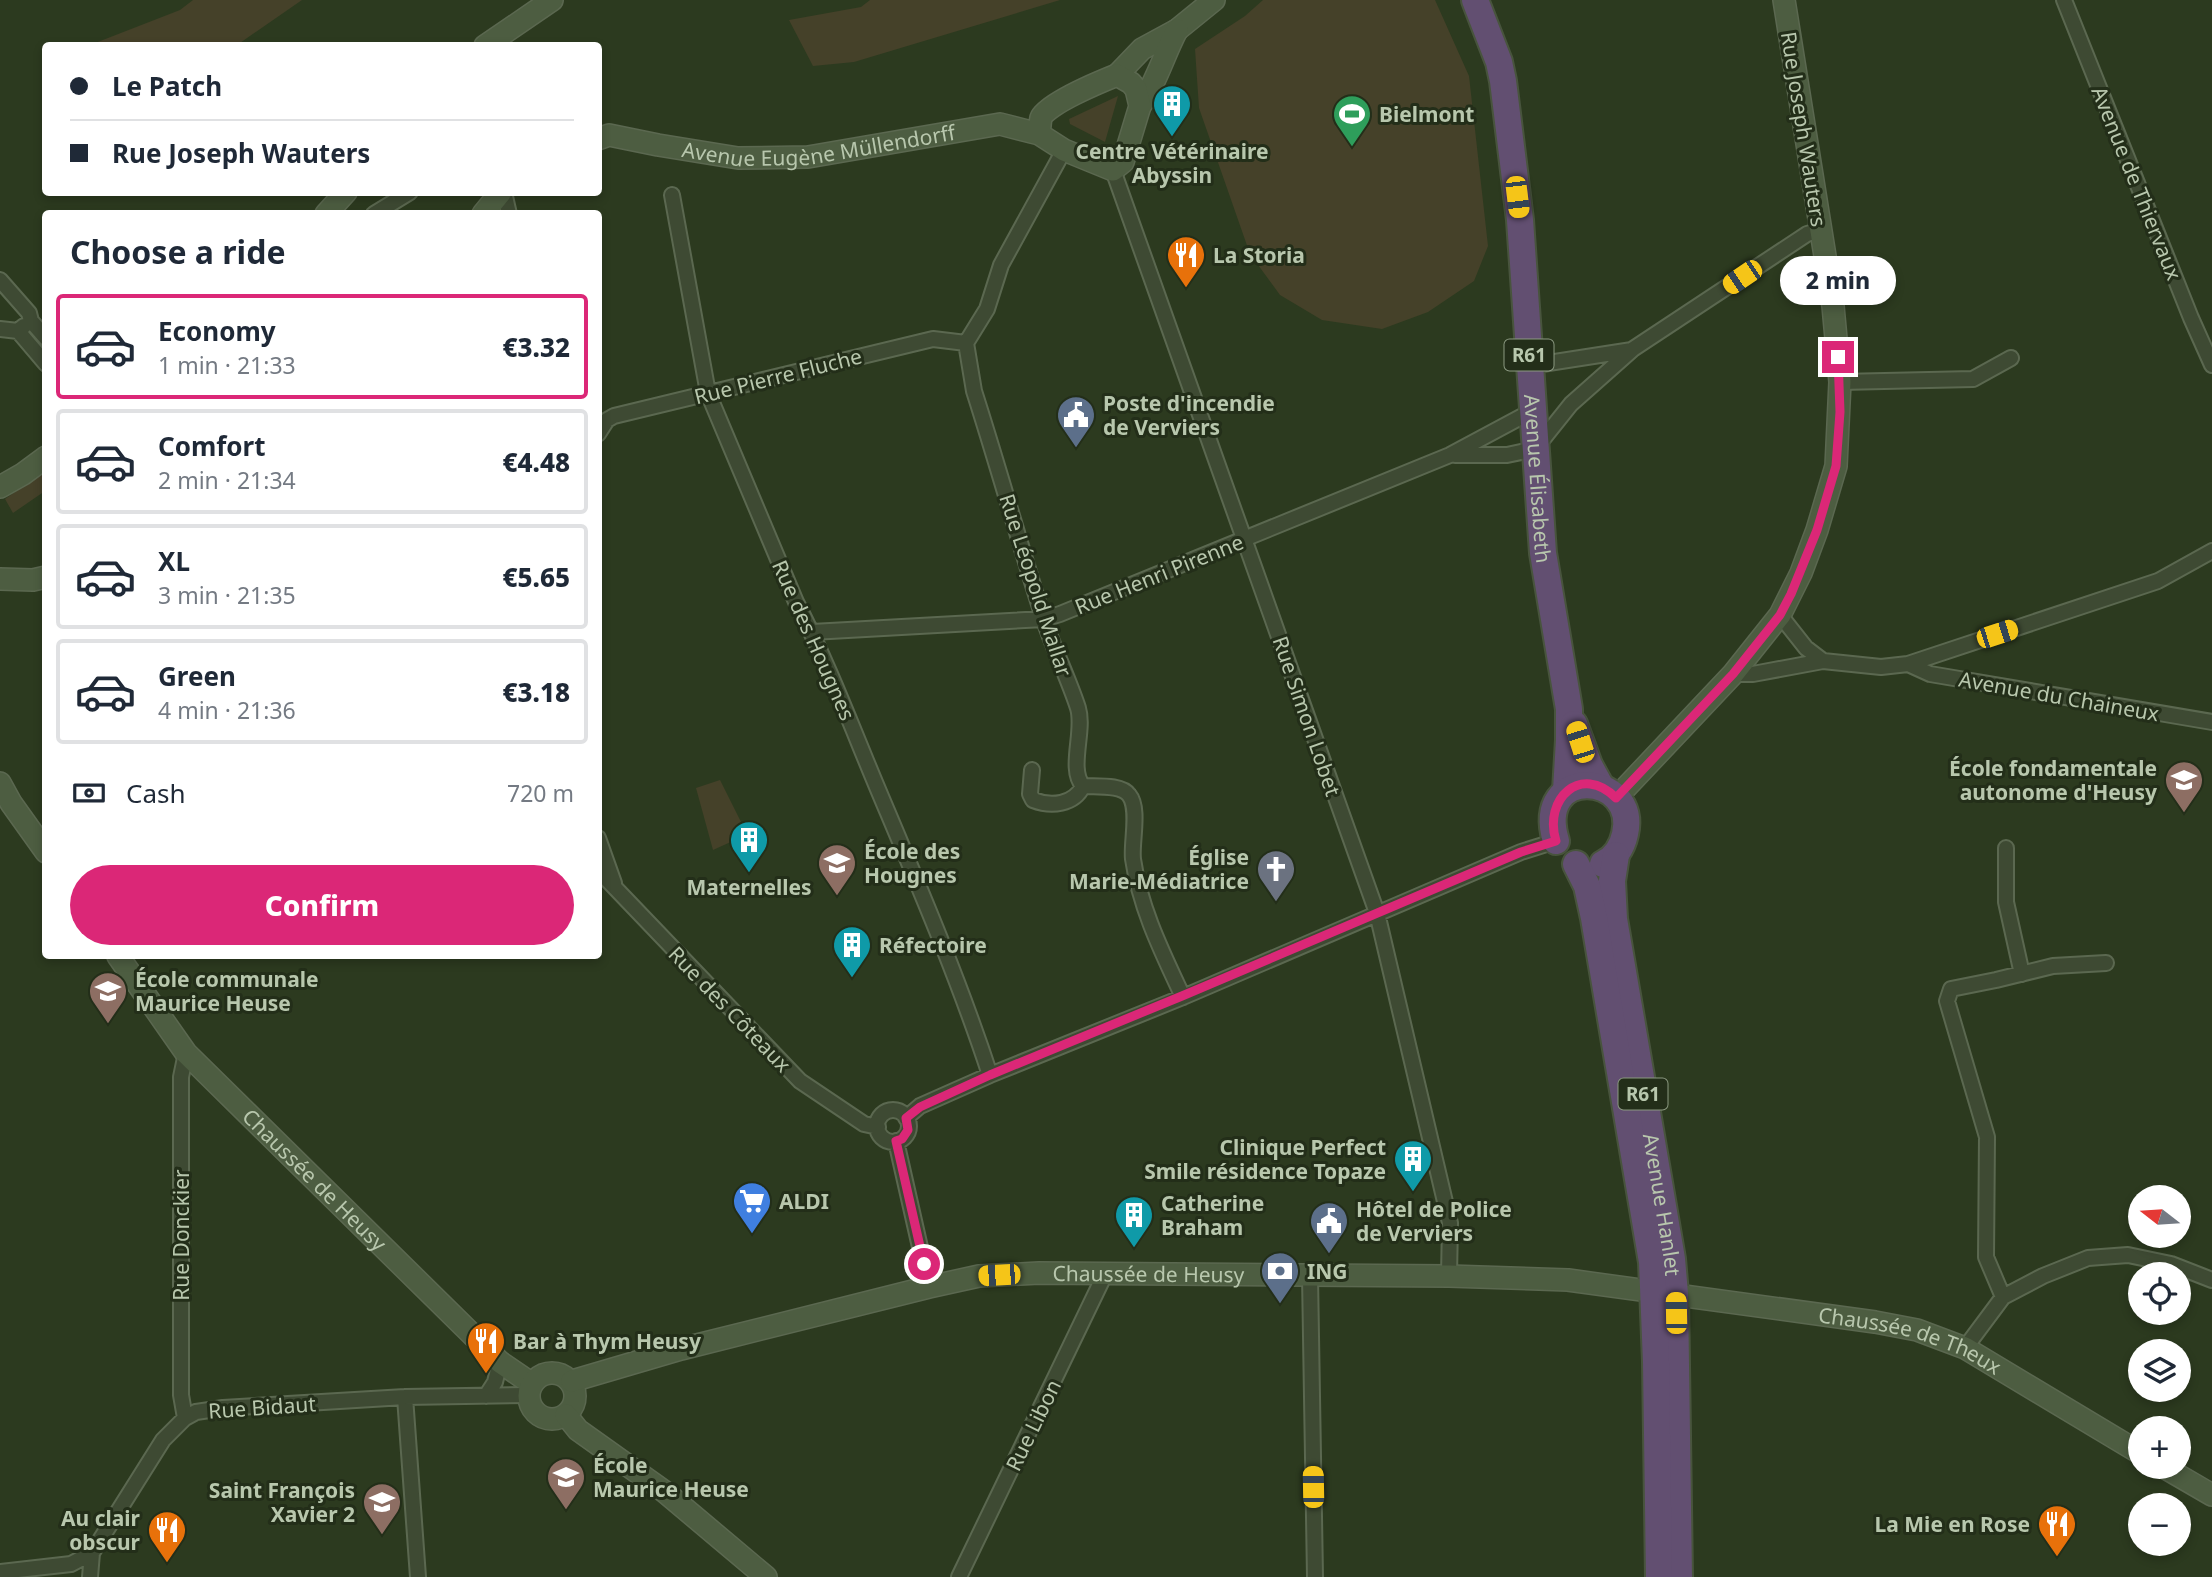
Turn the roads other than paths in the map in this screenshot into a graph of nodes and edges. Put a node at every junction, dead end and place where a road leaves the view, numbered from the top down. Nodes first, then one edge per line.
1 (552, 0) edge
2 (1213, 0) edge
3 (1475, 0) edge
4 (1784, 0) edge
5 (2064, 0) edge
6 (1177, 30) junction
7 (491, 42) edge
8 (1117, 75) junction
9 (1139, 106) junction
10 (602, 134) edge
11 (1039, 134) junction
12 (1064, 150) junction
13 (1113, 170) junction
14 (673, 195) dead end
15 (342, 196) edge
16 (403, 196) edge
17 (499, 196) edge
18 (330, 210) edge
19 (381, 210) edge
20 (486, 210) edge
21 (1820, 230) junction
22 (0, 280) edge
23 (31, 321) junction
24 (0, 329) edge
25 (18, 331) junction
26 (42, 333) edge
27 (966, 343) junction
28 (1633, 349) junction
29 (2011, 358) dead end
30 (42, 359) edge
31 (2212, 365) edge
32 (1529, 366) junction
33 (1840, 382) junction
34 (708, 393) junction
35 (1532, 411) junction
36 (602, 428) edge
37 (1535, 449) junction
38 (1450, 455) junction
39 (42, 460) edge
40 (0, 487) edge
41 (1244, 539) junction
42 (2212, 551) edge
43 (42, 578) edge
44 (0, 579) edge
45 (1780, 615) junction
46 (1044, 619) junction
47 (812, 632) junction
48 (1823, 661) junction
49 (1908, 664) junction
50 (1733, 674) junction
51 (1569, 709) junction
52 (2212, 722) edge
53 (1032, 770) dead end
54 (0, 783) edge
55 (1083, 786) junction
56 (1566, 791) junction
57 (1608, 792) junction
58 (6, 801) edge
59 (1556, 841) joint
60 (42, 847) edge
61 (2006, 848) dead end
62 (602, 849) edge
63 (1616, 855) junction
64 (602, 874) edge
65 (616, 889) junction
66 (1377, 914) junction
67 (120, 959) edge
68 (2106, 963) dead end
69 (2022, 974) junction
70 (1182, 996) junction
71 (186, 1053) junction
72 (990, 1075) junction
73 (906, 1118) junction
74 (871, 1125) junction
75 (896, 1141) junction
76 (1106, 1272) junction
77 (1310, 1276) junction
78 (1449, 1276) junction
79 (2212, 1280) edge
80 (929, 1287) junction
81 (1665, 1292) junction
82 (2003, 1297) junction
83 (1965, 1348) junction
84 (499, 1362) junction
85 (572, 1381) junction
86 (531, 1390) junction
87 (486, 1396) junction
88 (405, 1397) junction
89 (566, 1415) junction
90 (185, 1418) junction
91 (2128, 1446) edge
92 (2184, 1479) edge
93 (2212, 1495) edge
94 (92, 1553) junction
95 (0, 1572) edge
96 (90, 1577) edge
97 (418, 1577) edge
98 (766, 1577) edge
99 (959, 1577) edge
100 (1315, 1577) edge
101 (1659, 1577) edge
102 (1679, 1577) edge

1 - 7 main road
2 - 6 main road
3 - 32 highway, Avenue Élisabeth / R61
4 - 21 main road, Rue Joseph Wauters
5 - 31 street, Avenue de Thiervaux
6 - 8 main road
6 - 9 main road
8 - 9 main road
8 - 11 main road
9 - 13 main road
10 - 11 main road, Avenue Eugène Müllendorff
11 - 12 main road, Avenue Eugène Müllendorff
12 - 13 main road, Avenue Eugène Müllendorff
12 - 27 street
13 - 41 street, Rue Simon Lobet
14 - 34 street, Rue des Hougnes
15 - 18 main road
16 - 19 street
17 - 20 main road
21 - 28 street
21 - 33 main road, Rue Joseph Wauters
22 - 23 street
23 - 25 street
23 - 26 street
24 - 25 street
25 - 30 street
27 - 34 street, Rue Pierre Fluche
27 - 46 street, Rue Léopold Mallar
28 - 32 street
28 - 37 street
29 - 33 street
32 - 35 highway, Avenue Élisabeth / R61
33 - 45 main road, Rue Joseph Wauters
34 - 36 street, Rue Pierre Fluche
34 - 47 street, Rue des Hougnes
35 - 37 highway, Avenue Élisabeth / R61
35 - 38 street, Rue Henri Pirenne
37 - 38 street, Rue Henri Pirenne
37 - 51 highway, Avenue Élisabeth / R61
38 - 41 street, Rue Henri Pirenne
39 - 40 main road
41 - 46 street, Rue Henri Pirenne
41 - 66 street, Rue Simon Lobet
42 - 49 street
43 - 44 main road
45 - 48 street
45 - 50 main road, Rue Joseph Wauters
46 - 47 street, Rue Henri Pirenne
46 - 55 street, Rue Léopold Mallar
47 - 72 street, Rue des Hougnes
48 - 49 street
48 - 50 street
49 - 52 street, Avenue du Chaineux
50 - 57 main road, Rue Joseph Wauters
51 - 56 highway, Avenue Élisabeth / R61
51 - 57 highway, Avenue Élisabeth / R61
53 - 55 street
54 - 58 main road
55 - 70 street
56 - 57 highway
56 - 59 highway, R61
57 - 63 highway, R61
58 - 60 main road
59 - 66 street
61 - 69 street
62 - 65 street
63 - 81 highway, Avenue Hanlet / R61
63 - 81 highway, R61
64 - 65 street, Rue des Côteaux
65 - 74 street, Rue des Côteaux
66 - 70 street
66 - 78 street, Rue Simon Lobet
67 - 71 main road, Chaussée de Heusy
68 - 69 street
69 - 82 street
70 - 72 street
71 - 84 main road, Chaussée de Heusy
71 - 90 street, Rue Donckier
72 - 73 street
73 - 74 street
73 - 75 street
74 - 75 street
75 - 80 street
76 - 77 main road, Chaussée de Heusy
76 - 80 main road, Chaussée de Heusy
76 - 99 street, Rue Libon
77 - 78 main road, Chaussée de Heusy
77 - 100 street
78 - 81 main road, Chaussée de Heusy
79 - 82 street
80 - 85 main road, Chaussée de Heusy
81 - 83 main road, Chaussée de Theux
81 - 101 highway, Avenue Hanlet / R61
81 - 102 highway, Avenue Hanlet / R61
82 - 83 street
83 - 91 main road, Chaussée de Theux
84 - 86 main road, Chaussée de Heusy
84 - 87 street
85 - 86 main road
85 - 89 main road
86 - 87 street, Rue Bidaut
86 - 89 main road
87 - 88 street, Rue Bidaut
88 - 90 street, Rue Bidaut
88 - 97 street
89 - 98 main road
90 - 94 street, Rue Bidaut
92 - 93 main road
94 - 95 street
94 - 96 street, Rue Bidaut

